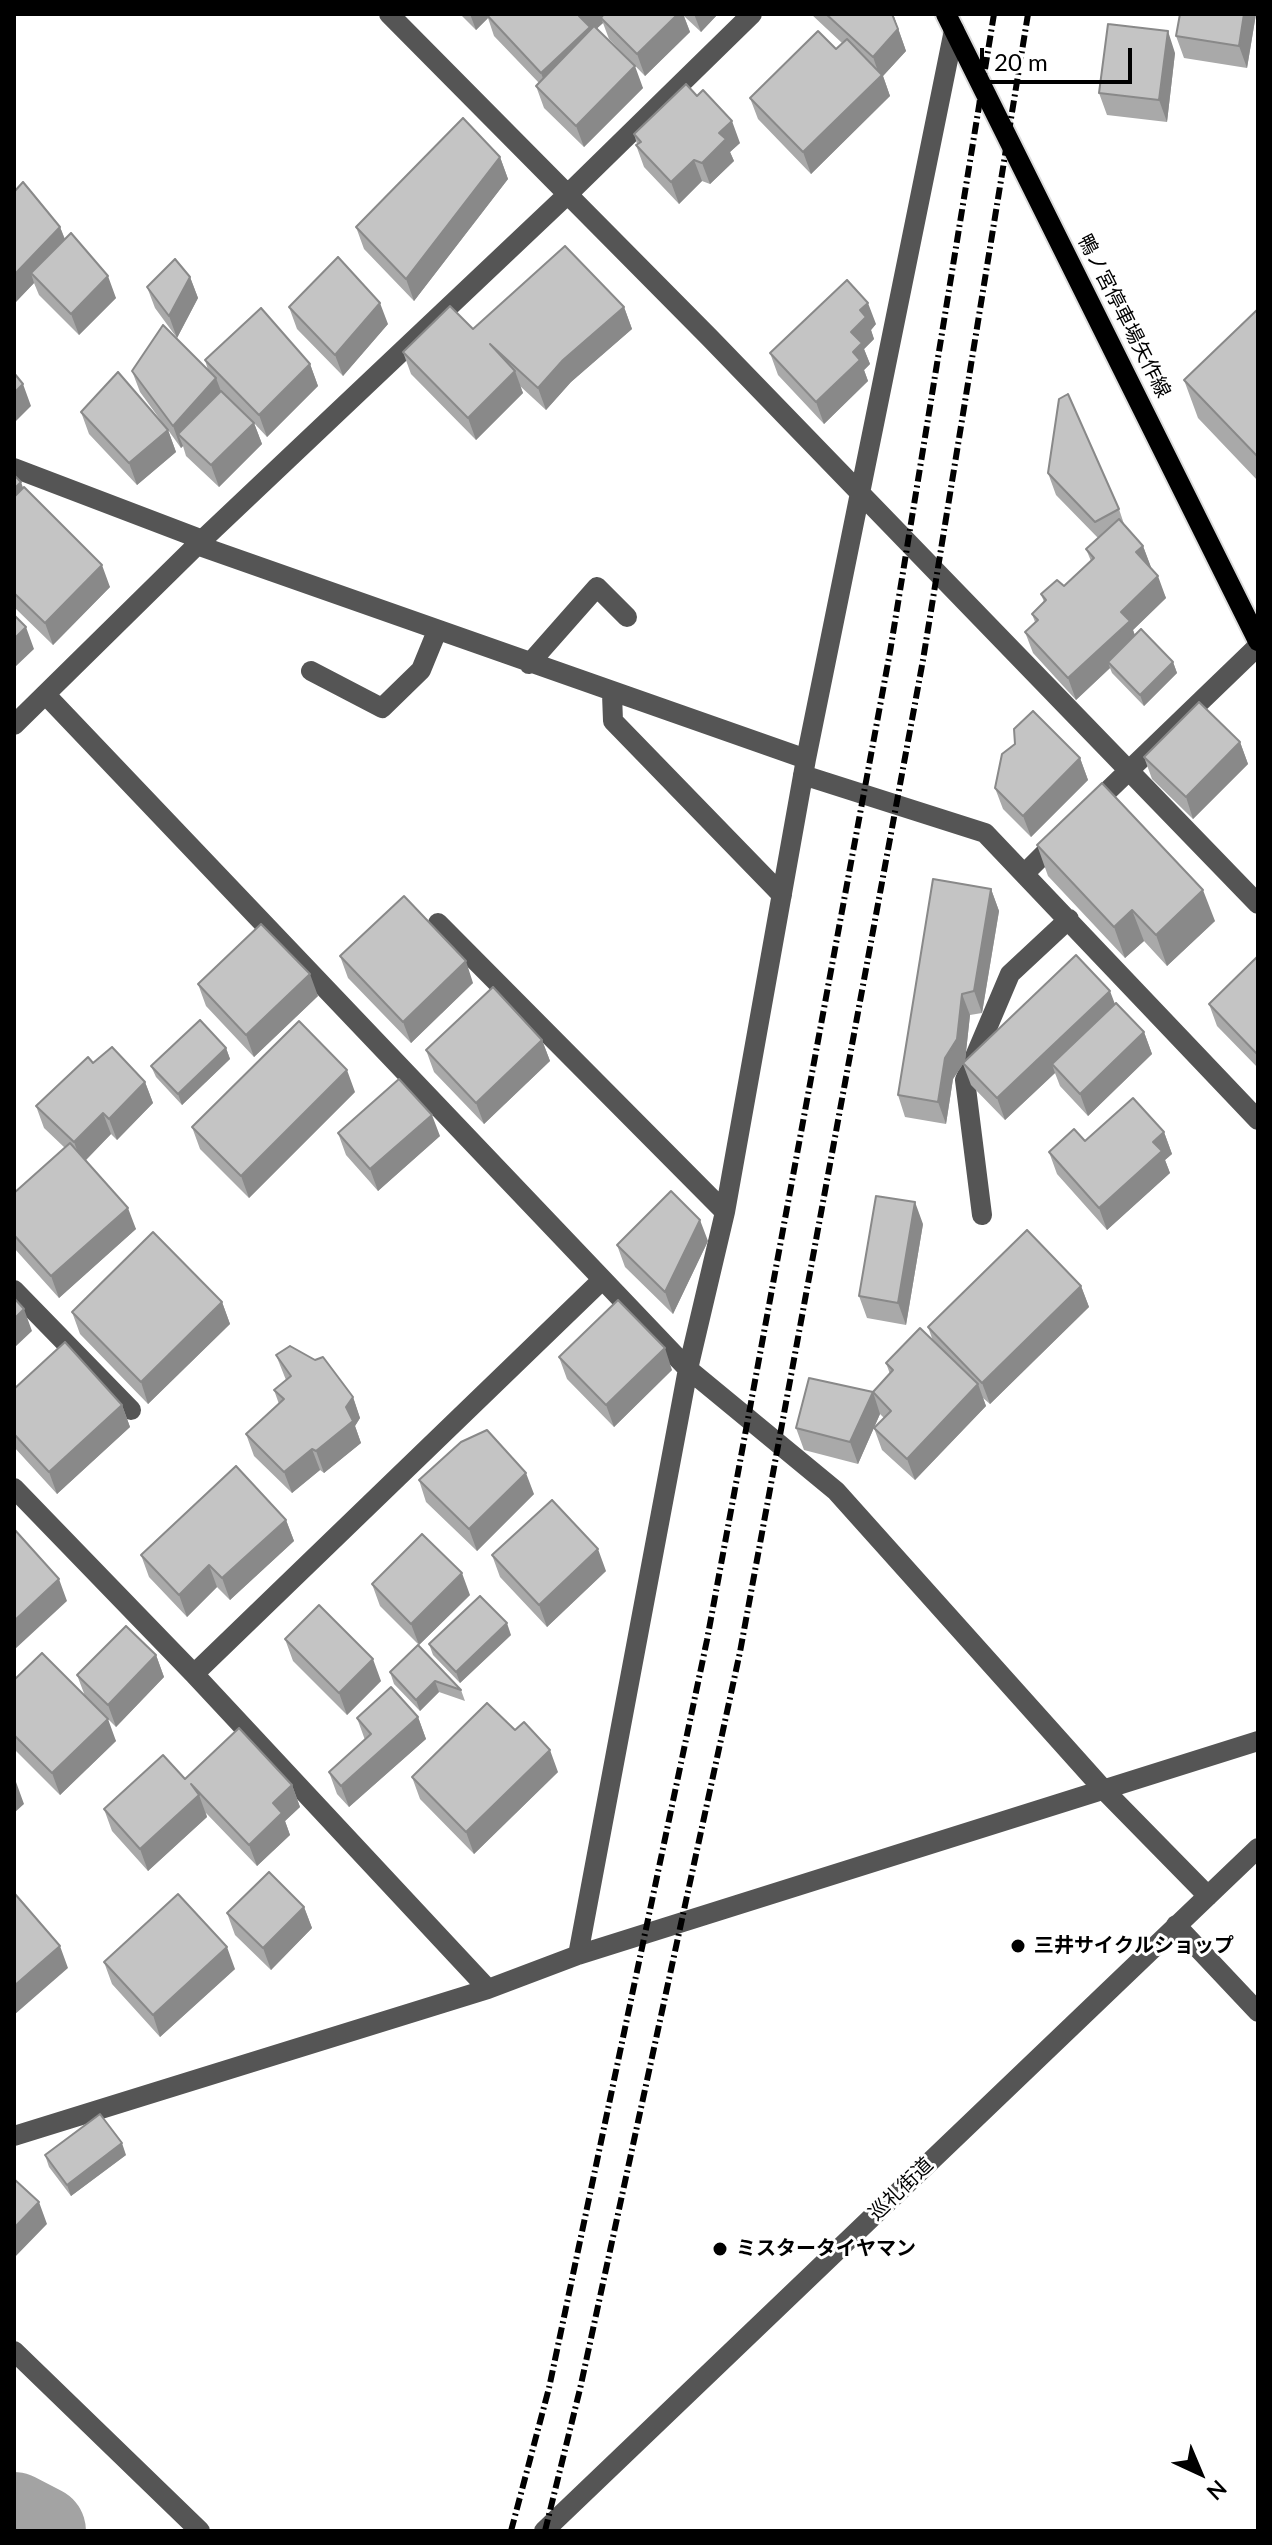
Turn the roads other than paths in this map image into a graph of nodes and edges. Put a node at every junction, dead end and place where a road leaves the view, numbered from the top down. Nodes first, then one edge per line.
1 (389, 14) edge
2 (752, 14) edge
3 (950, 22) edge
4 (568, 194) junction
5 (14, 468) edge
6 (861, 494) junction
7 (200, 542) junction
8 (627, 617) dead end
9 (437, 631) junction
10 (1258, 644) edge
11 (529, 664) junction
12 (311, 671) dead end
13 (612, 694) junction
14 (46, 695) junction
15 (14, 725) edge
16 (805, 767) junction
17 (1129, 770) junction
18 (1024, 874) junction
19 (782, 895) junction
20 (1258, 904) edge
21 (1069, 919) junction
22 (438, 923) dead end
23 (1258, 1120) edge
24 (725, 1212) junction
25 (982, 1215) dead end
26 (602, 1280) junction
27 (14, 1290) edge
28 (688, 1369) junction
29 (131, 1410) dead end
30 (14, 1488) edge
31 (194, 1674) junction
32 (1258, 1741) edge
33 (1103, 1789) junction
34 (1258, 1848) edge
35 (1208, 1896) junction
36 (1176, 1925) junction
37 (578, 1955) junction
38 (488, 1989) junction
39 (1258, 2012) edge
40 (14, 2136) edge
41 (14, 2351) edge
42 (200, 2531) edge
43 (544, 2531) edge

1 - 4 street
2 - 4 street
3 - 6 street
3 - 10 main road, 鴨ノ宮停車場矢作線
4 - 6 street
4 - 7 street
5 - 7 street
6 - 16 street
6 - 17 street
7 - 9 street
7 - 14 street
8 - 11 street
9 - 11 street
9 - 12 street
10 - 17 street
11 - 13 street
13 - 16 street
13 - 19 street
14 - 15 street
14 - 26 street
16 - 18 street
16 - 19 street
17 - 18 street
17 - 20 street
18 - 21 street
19 - 24 street
21 - 23 street
21 - 25 street
22 - 24 street
24 - 28 street
26 - 28 street
26 - 31 street
27 - 29 street
28 - 33 street
28 - 37 street
30 - 31 street
31 - 38 street
32 - 33 street
33 - 35 street
33 - 37 street
34 - 35 street, 巡礼街道
35 - 36 street, 巡礼街道
36 - 39 street
36 - 43 street, 巡礼街道
37 - 38 street
38 - 40 street
41 - 42 street

